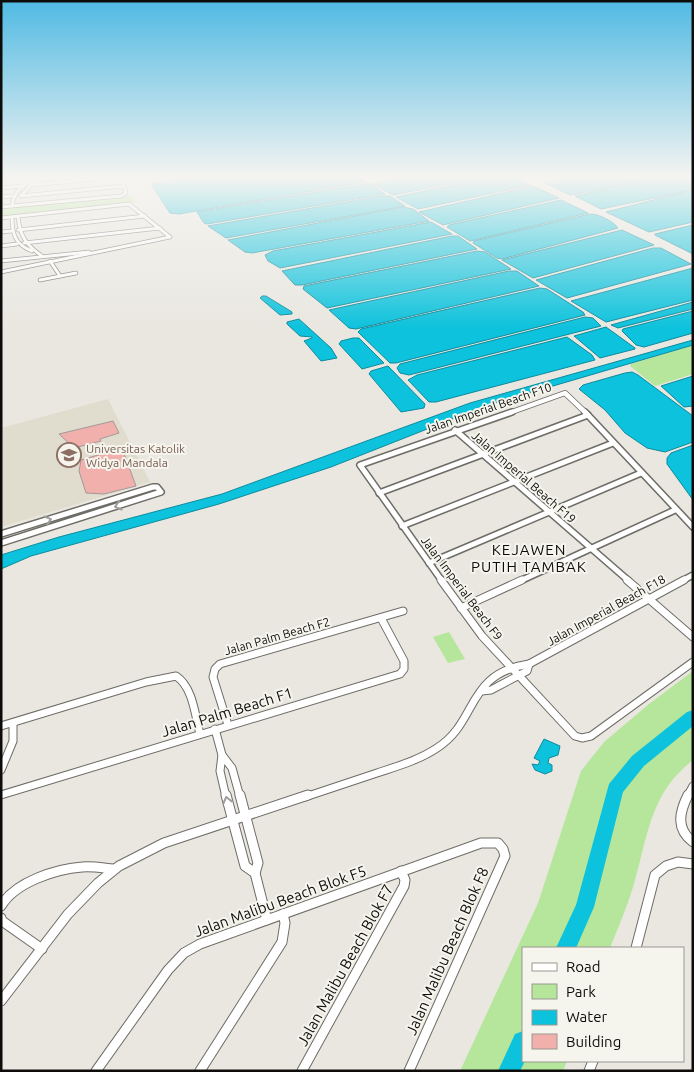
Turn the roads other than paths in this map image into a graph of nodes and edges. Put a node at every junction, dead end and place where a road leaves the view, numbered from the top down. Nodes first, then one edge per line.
1 (36, 228) edge
2 (160, 228) joint
3 (18, 230) joint
4 (12, 231) joint
5 (1, 232) edge
6 (24, 243) junction
7 (17, 244) junction
8 (1, 246) edge
9 (36, 252) junction
10 (99, 252) junction
11 (42, 256) junction
12 (1, 260) edge
13 (52, 262) junction
14 (1, 272) edge
15 (76, 273) dead end
16 (62, 276) junction
17 (50, 278) junction
18 (40, 280) dead end
19 (68, 281) dead end
20 (53, 285) dead end
21 (588, 415) junction
22 (455, 430) junction
23 (613, 443) junction
24 (482, 454) junction
25 (361, 468) joint
26 (641, 473) junction
27 (514, 482) junction
28 (379, 493) junction
29 (675, 510) junction
30 (549, 513) junction
31 (402, 526) junction
32 (693, 526) edge
33 (24, 527) junction
34 (1, 534) edge
35 (27, 534) junction
36 (1, 542) edge
37 (590, 548) junction
38 (430, 563) junction
39 (693, 575) edge
40 (649, 599) junction
41 (461, 608) junction
42 (403, 611) dead end
43 (381, 618) junction
44 (693, 637) edge
45 (693, 662) edge
46 (529, 664) junction
47 (512, 668) junction
48 (519, 676) junction
49 (482, 691) junction
50 (12, 723) junction
51 (228, 725) junction
52 (1, 726) edge
53 (215, 729) junction
54 (200, 734) junction
55 (222, 755) junction
56 (1, 770) edge
57 (693, 786) edge
58 (1, 795) edge
59 (245, 816) junction
60 (232, 821) junction
61 (693, 842) edge
62 (498, 843) joint
63 (693, 864) edge
64 (114, 869) junction
65 (401, 871) junction
66 (255, 873) junction
67 (1, 906) edge
68 (283, 914) junction
69 (1, 918) edge
70 (267, 920) junction
71 (636, 947) edge
72 (42, 949) junction
73 (1, 1001) edge
74 (96, 1071) edge
75 (200, 1071) edge
76 (302, 1071) edge
77 (409, 1071) edge

1 - 3 street
2 - 6 street
2 - 10 street
3 - 6 street
4 - 5 street
4 - 7 street
6 - 9 street
7 - 8 street
7 - 9 street
9 - 11 street
10 - 11 street
10 - 13 street
11 - 12 street
11 - 13 street
13 - 14 street
13 - 16 street
15 - 16 street
16 - 17 street
16 - 19 street
17 - 18 street
17 - 20 street
21 - 22 street, Jalan Imperial Beach F10
21 - 23 street, Jalan Imperial Beach F10
21 - 24 street
22 - 24 street, Jalan Imperial Beach F19
22 - 25 street, Jalan Imperial Beach F10
23 - 26 street, Jalan Imperial Beach F10
23 - 27 street
24 - 27 street, Jalan Imperial Beach F19
24 - 28 street
25 - 28 street, Jalan Imperial Beach F9
26 - 29 street, Jalan Imperial Beach F10
26 - 30 street
27 - 30 street, Jalan Imperial Beach F19
27 - 31 street
28 - 31 street, Jalan Imperial Beach F9
29 - 32 street, Jalan Imperial Beach F10
29 - 37 street
30 - 37 street, Jalan Imperial Beach F19
30 - 38 street
31 - 38 street, Jalan Imperial Beach F9
33 - 34 street
33 - 35 street
33 -> 35 street
35 - 36 street
37 - 40 street, Jalan Imperial Beach F19
37 - 41 street
38 - 41 street, Jalan Imperial Beach F9
39 - 40 street, Jalan Imperial Beach F18
40 - 44 street, Jalan Imperial Beach F19
40 - 46 street, Jalan Imperial Beach F18
41 - 47 street, Jalan Imperial Beach F9
42 - 43 street, Jalan Palm Beach F2
43 - 51 street, Jalan Palm Beach F2
43 - 51 street, Jalan Palm Beach F1
45 - 48 street, Jalan Imperial Beach F9
46 - 47 street
46 - 48 street
47 - 48 street, Jalan Imperial Beach F9
47 - 49 street
48 - 49 street
49 - 59 street
50 - 52 street
50 - 54 street
50 - 56 street
51 - 53 street, Jalan Palm Beach F1
53 - 54 street, Jalan Palm Beach F1
53 - 55 street
54 - 58 street, Jalan Palm Beach F1
55 - 59 street
60 -> 55 street
57 - 61 street
59 - 60 street
59 - 66 street
60 - 64 street
60 - 66 street
62 - 65 street, Jalan Malibu Beach Blok F5
62 - 77 street, Jalan Malibu Beach Blok F8
63 - 71 street
64 - 67 street
64 - 72 street
65 - 68 street, Jalan Malibu Beach Blok F5
65 - 76 street, Jalan Malibu Beach Blok F7
66 - 70 street
68 - 70 street, Jalan Malibu Beach Blok F5
68 - 75 street
69 - 72 street
70 - 74 street, Jalan Malibu Beach Blok F5
72 - 73 street

